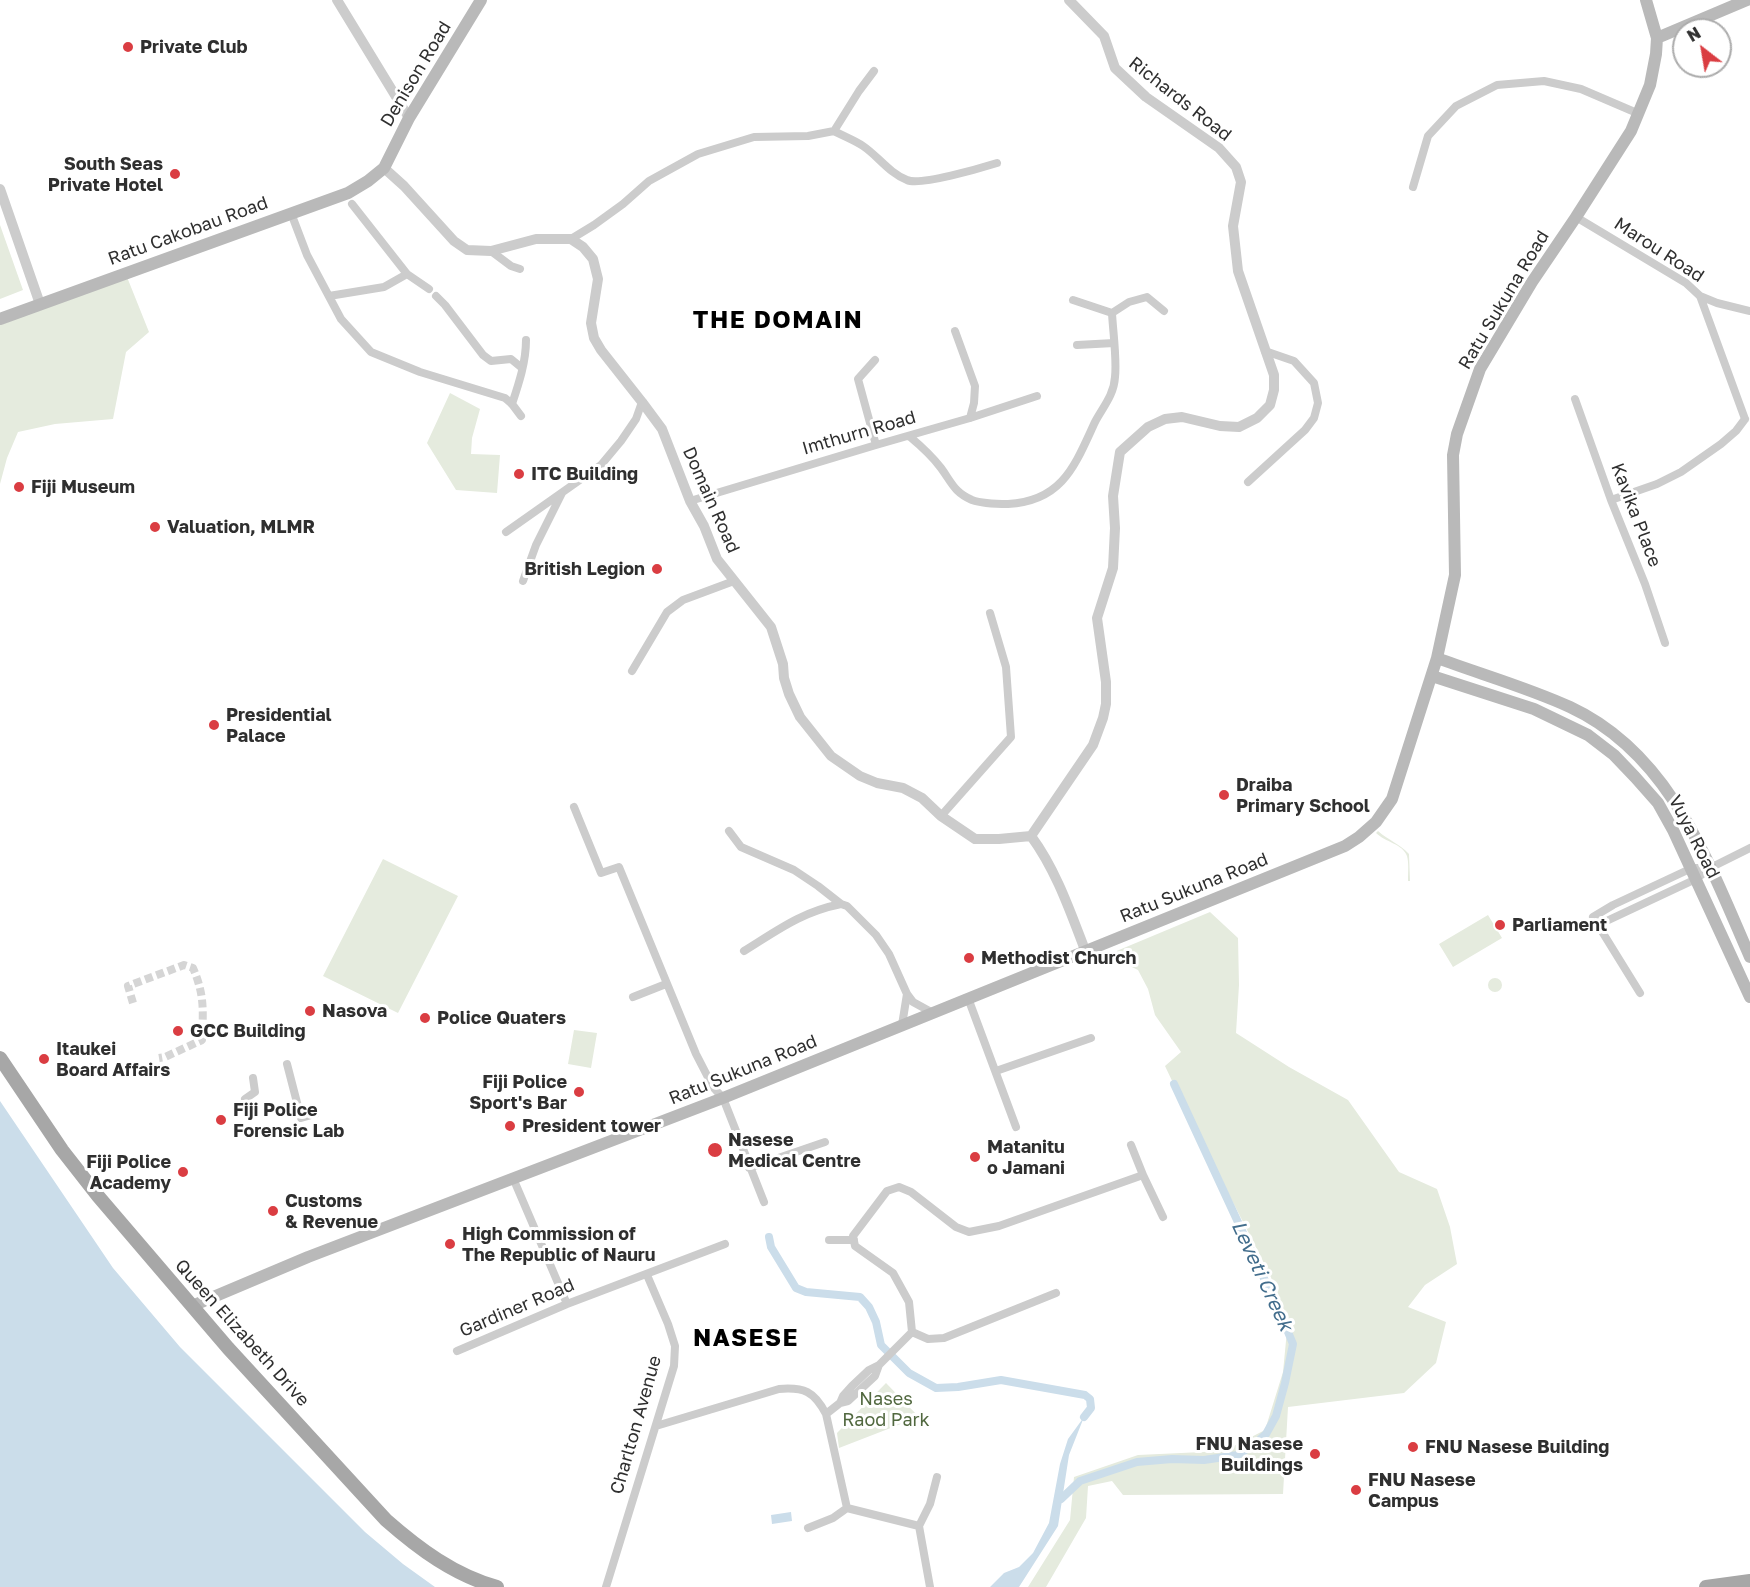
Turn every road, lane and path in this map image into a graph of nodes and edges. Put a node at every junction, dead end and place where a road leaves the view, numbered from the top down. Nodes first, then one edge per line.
1 (337, 0) edge
2 (481, 0) edge
3 (1069, 0) edge
4 (1646, 0) edge
5 (1747, 0) edge
6 (1657, 38) junction
7 (874, 71) dead end
8 (1637, 113) junction
9 (409, 118) junction
10 (834, 131) junction
11 (997, 163) dead end
12 (384, 168) junction
13 (1413, 187) dead end
14 (0, 189) edge
15 (352, 204) dead end
16 (291, 213) junction
17 (1576, 217) junction
18 (571, 239) junction
19 (491, 252) junction
20 (520, 269) dead end
21 (407, 274) junction
22 (429, 289) dead end
23 (329, 296) junction
24 (436, 296) dead end
25 (1700, 296) junction
26 (1073, 300) dead end
27 (40, 304) junction
28 (1164, 311) dead end
29 (1750, 311) edge
30 (1112, 313) junction
31 (0, 319) edge
32 (955, 331) dead end
33 (526, 340) dead end
34 (1113, 343) junction
35 (1077, 345) dead end
36 (1265, 351) junction
37 (875, 360) dead end
38 (522, 368) junction
39 (1037, 396) dead end
40 (1575, 399) dead end
41 (642, 402) junction
42 (512, 404) junction
43 (521, 416) dead end
44 (970, 418) junction
45 (1748, 419) edge
46 (909, 436) junction
47 (876, 445) junction
48 (1248, 482) dead end
49 (562, 493) junction
50 (1611, 500) junction
51 (690, 501) junction
52 (506, 532) dead end
53 (523, 581) dead end
54 (734, 581) junction
55 (990, 613) dead end
56 (1665, 644) dead end
57 (1437, 658) junction
58 (632, 671) dead end
59 (1432, 676) junction
60 (574, 807) dead end
61 (940, 816) junction
62 (729, 831) dead end
63 (1031, 836) junction
64 (1750, 848) edge
65 (1710, 868) junction
66 (1694, 874) junction
67 (841, 904) junction
68 (1598, 925) junction
69 (1085, 950) junction
70 (744, 951) dead end
71 (1750, 957) edge
72 (666, 984) junction
73 (1640, 993) dead end
74 (907, 994) junction
75 (633, 997) dead end
76 (1750, 997) edge
77 (968, 998) junction
78 (933, 1013) junction
79 (902, 1025) junction
80 (1091, 1038) dead end
81 (0, 1058) edge
82 (287, 1064) dead end
83 (996, 1071) junction
84 (253, 1078) dead end
85 (723, 1098) junction
86 (245, 1099) dead end
87 (315, 1114) dead end
88 (1016, 1127) dead end
89 (825, 1143) dead end
90 (1131, 1145) dead end
91 (749, 1168) junction
92 (1143, 1175) junction
93 (513, 1178) junction
94 (764, 1202) dead end
95 (1163, 1217) dead end
96 (829, 1240) dead end
97 (854, 1240) junction
98 (725, 1244) dead end
99 (647, 1275) junction
100 (1056, 1293) dead end
101 (567, 1304) junction
102 (192, 1306) junction
103 (912, 1332) junction
104 (457, 1351) dead end
105 (826, 1414) junction
106 (656, 1426) junction
107 (937, 1477) dead end
108 (847, 1508) junction
109 (919, 1526) junction
110 (808, 1528) dead end
111 (1750, 1581) edge
112 (497, 1587) edge
113 (606, 1587) edge
114 (930, 1587) edge
115 (1706, 1587) edge

1 - 9 street
2 - 9 main road, Denison Road
3 - 36 street, Richards Road
4 - 6 main road, Ratu Sukuna Road
5 - 6 main road
6 - 8 main road, Ratu Sukuna Road
7 - 10 street
8 - 13 street
8 - 17 main road, Ratu Sukuna Road
9 - 12 main road, Denison Road
10 - 11 street
10 - 18 street
12 - 16 main road, Ratu Cakobau Road
12 - 19 street
14 - 27 street
15 - 21 street
16 - 23 street
16 - 27 main road, Ratu Cakobau Road
17 - 25 street, Marou Road
17 - 57 main road, Ratu Sukuna Road
18 - 19 street
18 - 41 street, Domain Road
19 - 20 street
21 - 22 street
21 - 23 street
23 - 42 street
24 - 38 street
25 - 29 street
25 - 45 street, Marou Road
26 - 30 street
27 - 31 main road, Ratu Cakobau Road
28 - 30 street
30 - 34 street
32 - 44 street
33 - 38 street
34 - 35 street
34 - 46 street
36 - 48 street
36 - 63 street, Richards Road
37 - 47 street
38 - 42 street
39 - 44 street, Imthurn Road
40 - 50 street, Kavika Place
41 - 49 street
41 - 51 street, Domain Road
42 - 43 street
44 - 46 street, Imthurn Road
45 - 50 street
46 - 47 street, Imthurn Road
47 - 51 street, Imthurn Road
49 - 52 street
49 - 53 street
50 - 56 street, Kavika Place
51 - 54 street, Domain Road
54 - 58 street
54 - 61 street, Domain Road
55 - 61 street
57 - 59 main road, Ratu Sukuna Road
57 - 65 main road, Vuya Road
59 - 66 main road, Vuya Road
59 - 69 main road, Ratu Sukuna Road
60 - 72 street
61 - 63 street, Domain Road
62 - 67 street
63 - 69 street
64 - 65 street
65 - 66 street
65 - 71 main road, Vuya Road
66 - 68 street
66 - 68 street
66 - 76 main road, Vuya Road
67 - 70 street
67 - 74 street
68 - 73 street
69 - 77 main road, Ratu Sukuna Road
72 - 75 street
72 - 85 street
74 - 78 street
74 - 79 street
77 - 78 main road, Ratu Sukuna Road
77 - 83 street
78 - 79 main road, Ratu Sukuna Road
79 - 85 main road, Ratu Sukuna Road
80 - 83 street
81 - 102 main road, Queen Elizabeth Drive
82 - 87 street
83 - 88 street
84 - 86 street
85 - 91 street
85 - 93 main road, Ratu Sukuna Road
89 - 91 street
90 - 92 street
91 - 94 street
92 - 95 street
92 - 97 street
93 - 101 street
93 - 102 main road, Ratu Sukuna Road
96 - 97 street
97 - 103 street
98 - 99 street, Gardiner Road
99 - 101 street, Gardiner Road
99 - 106 street, Charlton Avenue
100 - 103 street
101 - 104 street, Gardiner Road
102 - 112 main road, Queen Elizabeth Drive
103 - 105 street
105 - 106 street
105 - 108 street
106 - 113 street, Charlton Avenue
107 - 109 street
108 - 109 street
108 - 110 street
109 - 114 street
111 - 115 main road

